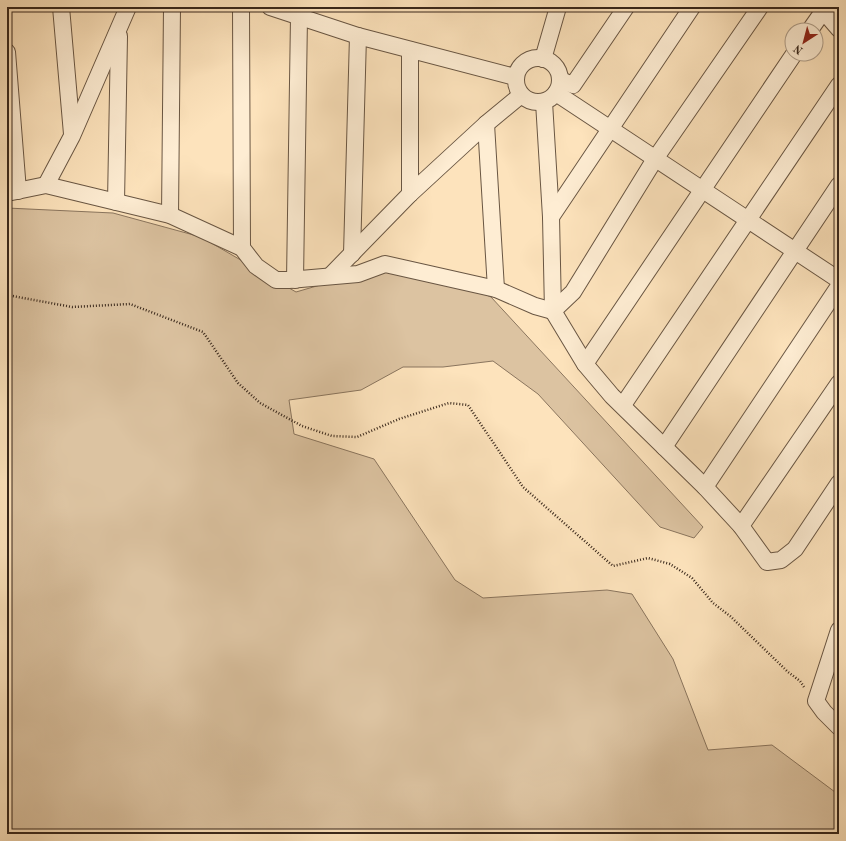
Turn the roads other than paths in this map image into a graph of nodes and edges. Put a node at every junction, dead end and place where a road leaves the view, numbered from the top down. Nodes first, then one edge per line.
1 (61, 7) edge
2 (128, 7) edge
3 (172, 7) edge
4 (241, 7) edge
5 (270, 7) edge
6 (556, 7) edge
7 (626, 7) edge
8 (692, 7) edge
9 (760, 7) edge
10 (822, 9) edge
11 (299, 17) junction
12 (815, 22) edge
13 (119, 28) junction
14 (839, 29) edge
15 (358, 36) junction
16 (410, 50) junction
17 (7, 52) edge
18 (543, 59) junction
19 (789, 62) edge
20 (515, 77) junction
21 (839, 85) edge
22 (553, 92) junction
23 (521, 95) junction
24 (486, 124) junction
25 (610, 129) junction
26 (72, 136) junction
27 (656, 159) junction
28 (46, 185) junction
29 (839, 185) edge
30 (701, 190) junction
31 (12, 192) edge
32 (410, 194) junction
33 (116, 202) junction
34 (170, 215) junction
35 (551, 217) junction
36 (748, 220) junction
37 (242, 248) junction
38 (795, 251) junction
39 (352, 254) junction
40 (330, 276) junction
41 (295, 280) junction
42 (839, 280) edge
43 (839, 286) edge
44 (496, 289) junction
45 (553, 310) junction
46 (585, 364) junction
47 (839, 382) edge
48 (623, 406) junction
49 (664, 447) junction
50 (839, 483) edge
51 (705, 487) junction
52 (742, 526) junction
53 (839, 630) edge
54 (839, 727) edge

1 - 26 street
2 - 13 street
3 - 34 street
4 - 37 street
5 - 11 street
6 - 18 street
7 - 22 street
8 - 25 street
9 - 27 street
10 - 12 street
10 - 14 street
11 - 15 street
11 - 41 street
13 - 26 street
13 - 33 street
15 - 16 street
15 - 39 street
16 - 20 street
16 - 32 street
17 - 31 street
18 - 20 street
18 - 22 street
19 - 30 street
20 - 23 street
21 - 36 street
22 - 23 street
22 - 25 street
22 - 35 street
23 - 24 street
24 - 32 street
24 - 44 street
25 - 27 street
25 - 35 street
26 - 28 street
27 - 30 street
27 - 45 street
28 - 31 street
28 - 33 street
29 - 38 street
30 - 36 street
30 - 46 street
32 - 39 street
33 - 34 street
34 - 37 street
35 - 45 street
36 - 38 street
36 - 48 street
37 - 41 street
38 - 42 street
38 - 49 street
39 - 40 street
40 - 41 street
40 - 44 street
43 - 51 street
44 - 45 street
45 - 46 street
46 - 48 street
47 - 52 street
48 - 49 street
49 - 51 street
50 - 52 street
51 - 52 street
53 - 54 street

